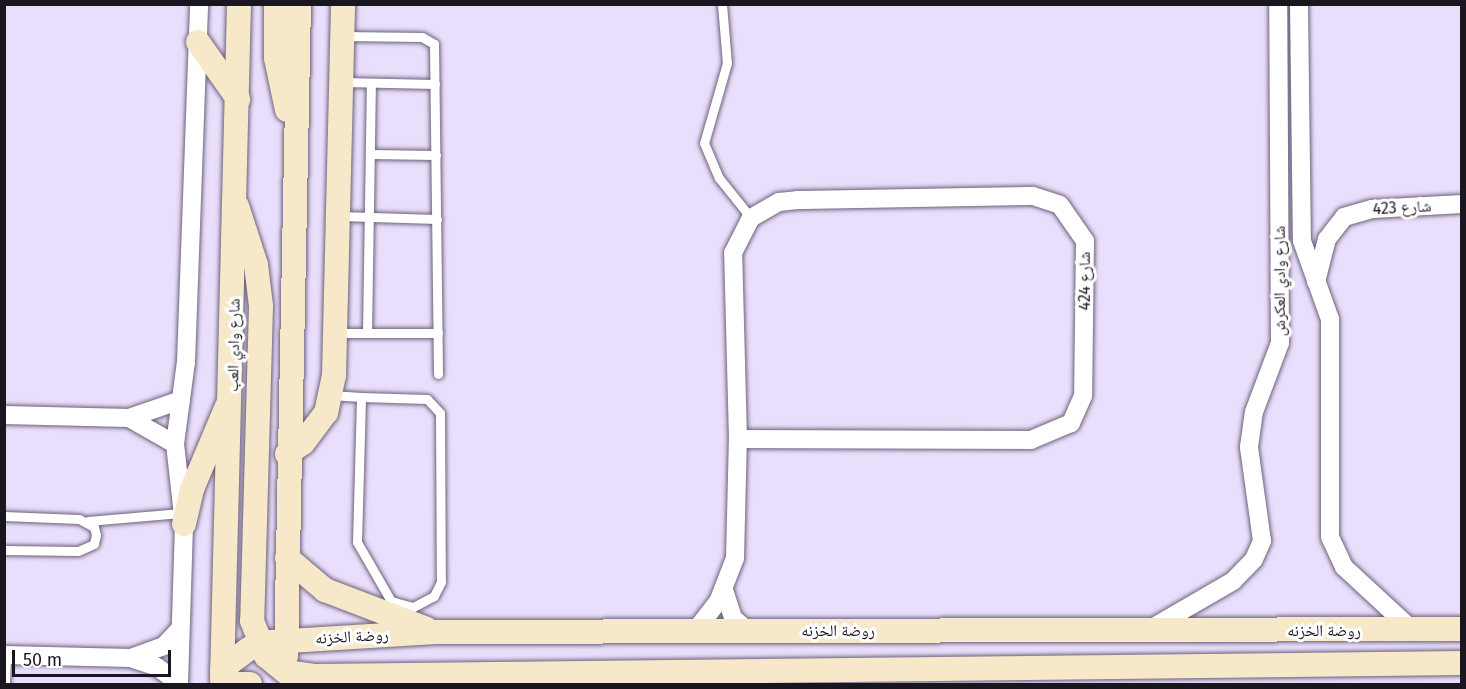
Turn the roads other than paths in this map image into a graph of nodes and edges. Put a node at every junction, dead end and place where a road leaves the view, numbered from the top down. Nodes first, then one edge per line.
1 (239, 4) edge
2 (276, 4) edge
3 (299, 4) edge
4 (343, 4) edge
5 (722, 4) edge
6 (1278, 4) edge
7 (1299, 4) edge
8 (196, 7) edge
9 (342, 36) junction
10 (198, 42) junction
11 (341, 82) junction
12 (371, 83) junction
13 (435, 84) junction
14 (238, 99) junction
15 (294, 126) junction
16 (370, 154) junction
17 (436, 155) junction
18 (1461, 204) edge
19 (237, 206) junction
20 (338, 216) junction
21 (369, 217) junction
22 (751, 218) junction
23 (437, 219) junction
24 (1316, 282) junction
25 (335, 333) junction
26 (367, 333) junction
27 (438, 333) junction
28 (438, 374) dead end
29 (233, 393) junction
30 (331, 395) junction
31 (361, 397) junction
32 (181, 400) junction
33 (4, 415) edge
34 (129, 418) junction
35 (738, 439) junction
36 (175, 444) junction
37 (287, 454) junction
38 (4, 516) edge
39 (183, 519) junction
40 (87, 521) junction
41 (4, 550) edge
42 (287, 558) junction
43 (724, 590) junction
44 (180, 629) junction
45 (1461, 629) edge
46 (1412, 630) junction
47 (748, 631) junction
48 (436, 632) junction
49 (695, 632) junction
50 (1144, 632) junction
51 (609, 635) junction
52 (285, 641) junction
53 (259, 645) junction
54 (5, 655) edge
55 (131, 658) junction
56 (1461, 663) edge
57 (610, 671) junction
58 (865, 676) edge
59 (902, 676) edge
60 (286, 678) edge
61 (228, 679) edge
62 (378, 679) edge
63 (5, 684) edge
64 (179, 684) edge
65 (250, 684) edge

1 - 14 street, شارع وادي العب
2 - 15 street
3 - 15 street
4 - 9 street
5 - 22 lane
6 - 50 street, شارع وادي العكرش
7 - 24 street
8 - 10 street
9 - 11 street
9 - 13 lane
10 - 14 street
10 - 32 street
11 - 12 lane
11 - 20 street
12 - 13 lane
12 - 16 lane
13 - 17 lane
14 - 19 street, شارع وادي العب
15 - 37 street
16 - 17 lane
16 - 21 lane
17 - 23 lane
18 - 24 street, شارع 423
19 - 29 street, شارع وادي العب
19 - 53 street
20 - 21 lane
20 - 25 street
21 - 23 lane
21 - 26 lane
22 - 35 street
22 - 35 street, شارع 424
23 - 27 lane
24 - 46 street
25 - 26 lane
25 - 30 street
26 - 27 lane
27 - 28 lane
29 - 39 street
29 - 61 street, شارع وادي العب
30 - 31 lane
30 - 37 street
31 - 31 lane
32 - 34 street
32 - 36 street
33 - 34 street
34 - 36 street
35 - 43 street
36 - 39 street
37 - 42 street
38 - 40 lane
39 - 40 lane
39 - 44 street
40 - 41 lane
42 - 48 street
42 - 52 street
43 - 47 street
43 - 49 street
44 - 55 street
44 - 64 street
45 - 46 street, روضة الخزنه
46 - 50 street, روضة الخزنه
47 - 49 street, روضة الخزنه
47 - 50 street, روضة الخزنه
48 - 51 street, روضة الخزنه
48 - 52 street, روضة الخزنه
49 - 51 street, روضة الخزنه
51 - 57 street
52 - 53 street, روضة الخزنه
52 - 60 street
53 - 60 street
53 - 61 street, روضة الخزنه
54 - 55 street
54 - 63 lane
55 - 64 street
56 - 59 street, روضة الخزنه
57 - 58 street, روضة الخزنه
57 - 62 street, روضة الخزنه
58 - 59 street, روضة الخزنه
60 - 62 street, روضة الخزنه
61 - 65 street

